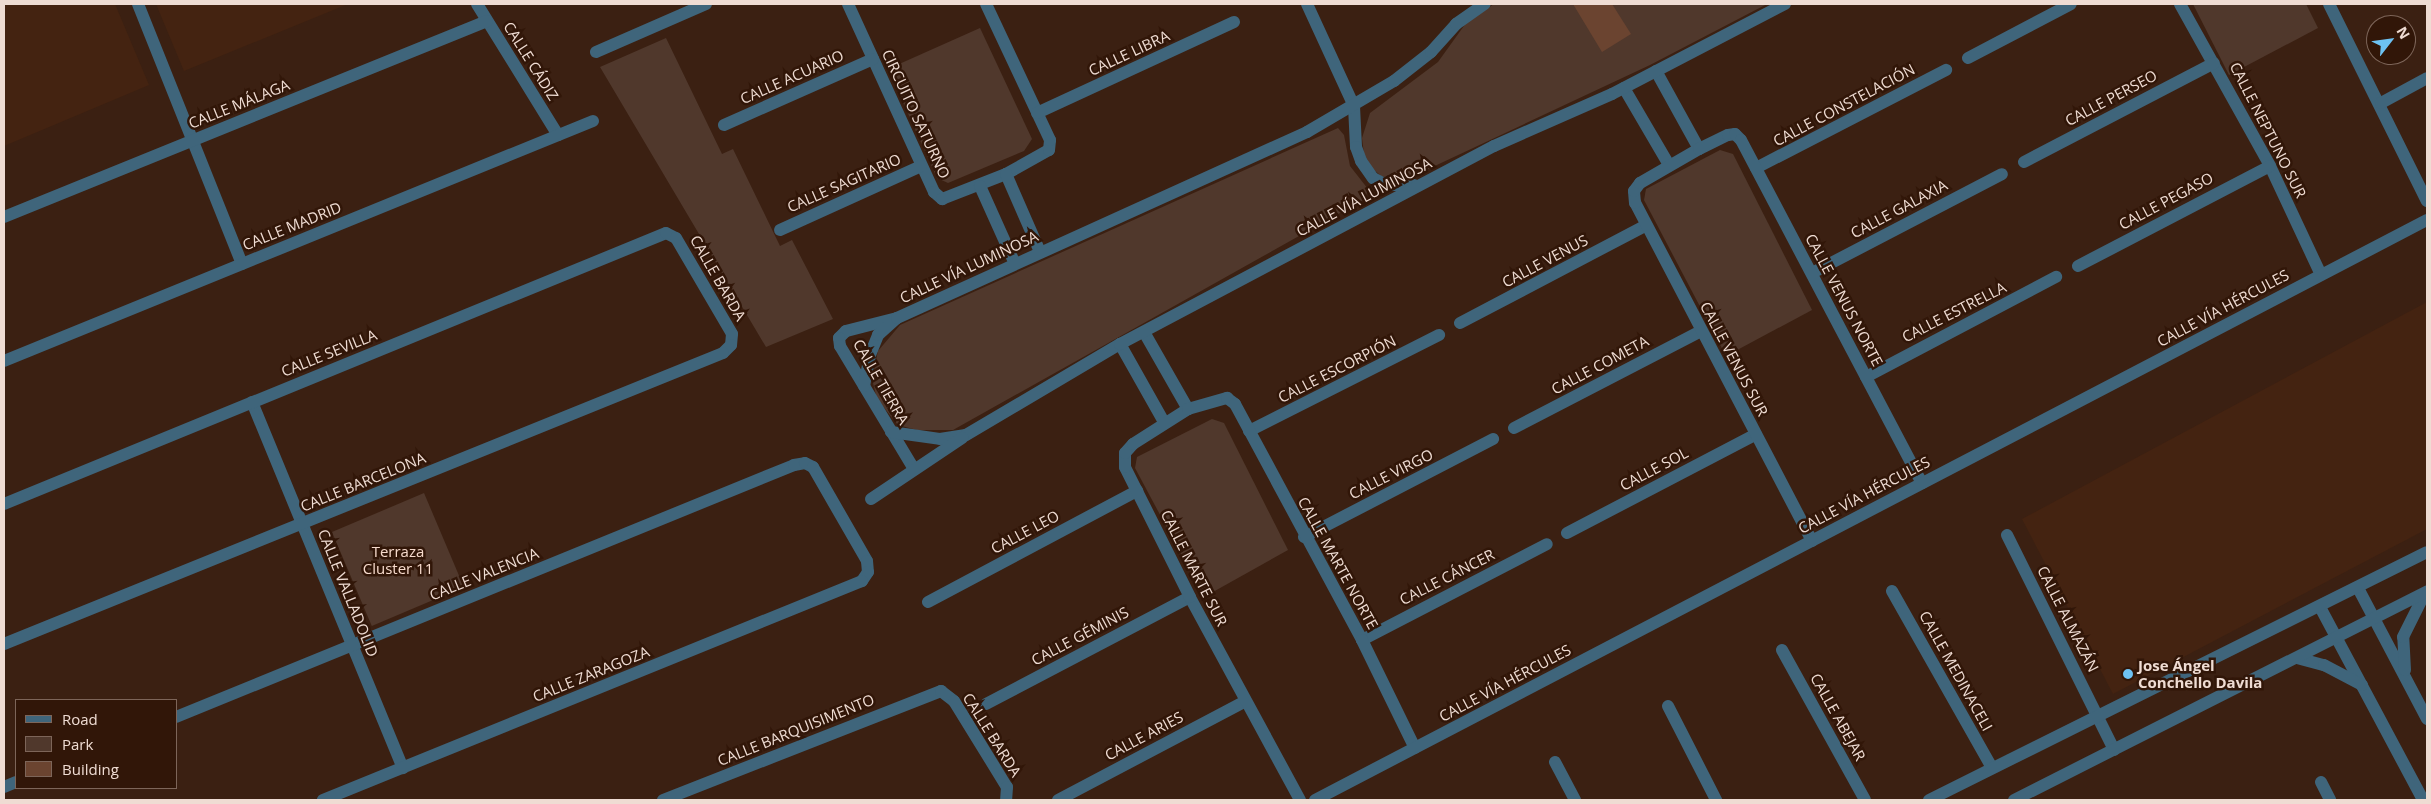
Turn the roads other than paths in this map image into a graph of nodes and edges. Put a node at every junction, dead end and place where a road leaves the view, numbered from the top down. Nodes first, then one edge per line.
1 (138, 4) edge
2 (477, 4) edge
3 (706, 4) edge
4 (848, 4) edge
5 (1307, 4) edge
6 (1485, 4) edge
7 (1785, 4) edge
8 (2071, 4) edge
9 (2180, 4) edge
10 (2329, 4) edge
11 (989, 5) edge
12 (487, 21) junction
13 (1234, 22) dead end
14 (596, 52) dead end
15 (1968, 58) dead end
16 (873, 59) junction
17 (2214, 63) junction
18 (1946, 70) dead end
19 (1656, 71) junction
20 (2427, 78) edge
21 (1624, 88) junction
22 (2381, 103) junction
23 (1354, 106) junction
24 (1037, 113) junction
25 (593, 121) dead end
26 (724, 125) dead end
27 (558, 135) junction
28 (193, 140) junction
29 (1699, 149) junction
30 (2024, 162) dead end
31 (1669, 165) junction
32 (921, 166) junction
33 (2270, 166) junction
34 (1756, 168) junction
35 (1006, 174) junction
36 (2002, 174) dead end
37 (1422, 184) junction
38 (980, 186) junction
39 (2427, 201) edge
40 (4, 217) edge
41 (2427, 220) edge
42 (1645, 226) junction
43 (780, 230) dead end
44 (666, 233) joint
45 (1040, 252) junction
46 (242, 264) junction
47 (1015, 264) junction
48 (2078, 266) dead end
49 (1812, 273) junction
50 (2321, 275) junction
51 (2056, 277) dead end
52 (897, 318) junction
53 (1460, 324) dead end
54 (1700, 331) junction
55 (1144, 332) junction
56 (1439, 335) dead end
57 (1120, 344) junction
58 (731, 345) joint
59 (4, 361) edge
60 (1866, 377) junction
61 (864, 386) junction
62 (1227, 398) joint
63 (252, 402) junction
64 (1188, 409) junction
65 (1164, 422) junction
66 (1514, 428) dead end
67 (891, 432) junction
68 (1249, 432) junction
69 (1756, 434) junction
70 (966, 435) junction
71 (1493, 439) dead end
72 (914, 469) junction
73 (1922, 483) junction
74 (1137, 491) junction
75 (870, 499) dead end
76 (4, 504) edge
77 (302, 524) junction
78 (1568, 533) dead end
79 (2007, 535) dead end
80 (1304, 537) junction
81 (1812, 540) junction
82 (1547, 544) dead end
83 (2427, 552) edge
84 (868, 572) joint
85 (2358, 588) junction
86 (1892, 591) dead end
87 (2426, 592) edge
88 (1190, 597) junction
89 (928, 602) dead end
90 (2320, 607) junction
91 (2375, 618) junction
92 (2338, 637) junction
93 (1362, 640) junction
94 (4, 644) edge
95 (353, 646) junction
96 (1782, 650) dead end
97 (2297, 658) junction
98 (2405, 675) junction
99 (2362, 685) junction
100 (941, 691) joint
101 (1246, 701) junction
102 (986, 704) dead end
103 (1668, 706) dead end
104 (178, 716) edge
105 (2099, 718) junction
106 (2427, 719) edge
107 (1414, 748) junction
108 (2114, 750) junction
109 (1555, 762) dead end
110 (403, 768) junction
111 (1992, 768) junction
112 (2321, 782) dead end
113 (323, 800) edge
114 (664, 800) edge
115 (1006, 800) edge
116 (1058, 800) edge
117 (1300, 800) edge
118 (1315, 800) edge
119 (1575, 800) edge
120 (1716, 800) edge
121 (1865, 800) edge
122 (1929, 800) edge
123 (2014, 800) edge
124 (2330, 800) edge
125 (2423, 800) edge

1 - 28 street
2 - 12 street, CALLE CÁDIZ
3 - 14 street
4 - 16 street, CIRCUITO SATURNO
5 - 23 street
6 - 23 street, CALLE VÍA LUMINOSA
7 - 19 street, CALLE VÍA LUMINOSA
8 - 15 street
9 - 17 street, CALLE NEPTUNO SUR
10 - 22 street
11 - 24 street, CIRCUITO SATURNO
12 - 27 street, CALLE CÁDIZ
12 - 28 street, CALLE MÁLAGA
13 - 24 street, CALLE LIBRA
16 - 26 street, CALLE ACUARIO
16 - 32 street, CIRCUITO SATURNO
17 - 30 street, CALLE PERSEO
17 - 33 street, CALLE NEPTUNO SUR
18 - 34 street, CALLE CONSTELACIÓN
19 - 21 street, CALLE VÍA LUMINOSA
19 - 29 street
20 - 22 street
21 - 31 street
21 - 37 street, CALLE VÍA LUMINOSA
22 - 39 street
23 - 37 street
23 - 45 street, CALLE VÍA LUMINOSA
24 - 35 street, CIRCUITO SATURNO
25 - 27 street, CALLE MADRID
27 - 46 street, CALLE MADRID
28 - 40 street, CALLE MÁLAGA
28 - 46 street
29 - 31 street
29 - 34 street, CALLE VENUS NORTE
31 - 42 street, CALLE VENUS SUR
32 - 38 street, CIRCUITO SATURNO
32 - 43 street, CALLE SAGITARIO
33 - 48 street, CALLE PEGASO
33 - 50 street, CALLE NEPTUNO SUR
34 - 49 street, CALLE VENUS NORTE
35 - 38 street, CIRCUITO SATURNO
35 - 45 street
36 - 49 street, CALLE GALAXIA
37 - 55 street, CALLE VÍA LUMINOSA
38 - 47 street
41 - 50 street, CALLE VÍA HÉRCULES
42 - 53 street, CALLE VENUS
42 - 54 street, CALLE VENUS SUR
44 - 58 street, CALLE BARDA
44 - 63 street, CALLE SEVILLA
45 - 47 street, CALLE VÍA LUMINOSA
46 - 59 street, CALLE MADRID
47 - 52 street, CALLE VÍA LUMINOSA
49 - 60 street, CALLE VENUS NORTE
50 - 73 street, CALLE VÍA HÉRCULES
51 - 60 street, CALLE ESTRELLA
52 - 61 street, CALLE VÍA LUMINOSA
52 - 61 street, CALLE TIERRA
54 - 66 street, CALLE COMETA
54 - 69 street, CALLE VENUS SUR
55 - 57 street, CALLE VÍA LUMINOSA
55 - 64 street
56 - 68 street, CALLE ESCORPIÓN
57 - 65 street
57 - 70 street, CALLE VÍA LUMINOSA
58 - 77 street, CALLE BARCELONA
60 - 73 street, CALLE VENUS NORTE
61 - 67 street, CALLE TIERRA
62 - 64 street, CALLE MARTE SUR
62 - 68 street, CALLE MARTE NORTE
63 - 76 street, CALLE SEVILLA
63 - 77 street, CALLE VALLADOLID
64 - 65 street, CALLE MARTE SUR
65 - 74 street, CALLE MARTE SUR
67 - 70 street, CALLE VÍA LUMINOSA
67 - 72 street, CALLE TIERRA
68 - 80 street, CALLE MARTE NORTE
69 - 78 street, CALLE SOL
69 - 81 street, CALLE VENUS SUR
70 - 72 street, CALLE VÍA LUMINOSA
71 - 80 street, CALLE VIRGO
72 - 75 street, CALLE VÍA LUMINOSA
73 - 81 street, CALLE VÍA HÉRCULES
74 - 88 street, CALLE MARTE SUR
74 - 89 street, CALLE LEO
77 - 94 street, CALLE BARCELONA
77 - 95 street, CALLE VALLADOLID
79 - 105 street, CALLE ALMAZÁN
80 - 93 street, CALLE MARTE NORTE
81 - 107 street, CALLE VÍA HÉRCULES
82 - 93 street, CALLE CÁNCER
83 - 85 street
84 - 95 street, CALLE VALENCIA
84 - 110 street, CALLE ZARAGOZA
85 - 90 street
85 - 91 street
86 - 111 street, CALLE MEDINACELI
87 - 91 street
87 - 98 street
88 - 101 street, CALLE MARTE SUR
88 - 102 street, CALLE GÉMINIS
90 - 92 street
90 - 105 street
91 - 92 street
91 - 98 street
92 - 97 street
92 - 99 street
93 - 107 street, CALLE MARTE NORTE
95 - 104 street, CALLE VALENCIA
95 - 110 street, CALLE VALLADOLID
96 - 121 street, CALLE ABEJAR
97 - 99 street
97 - 108 street
98 - 106 street
99 - 125 street
100 - 114 street, CALLE BARQUISIMENTO
100 - 115 street, CALLE BARDA
101 - 116 street, CALLE ARIES
101 - 117 street, CALLE MARTE SUR
103 - 120 street
105 - 108 street, CALLE ALMAZÁN
105 - 111 street
107 - 118 street, CALLE VÍA HÉRCULES
108 - 123 street
109 - 119 street
110 - 113 street, CALLE ZARAGOZA
111 - 122 street
112 - 124 street

